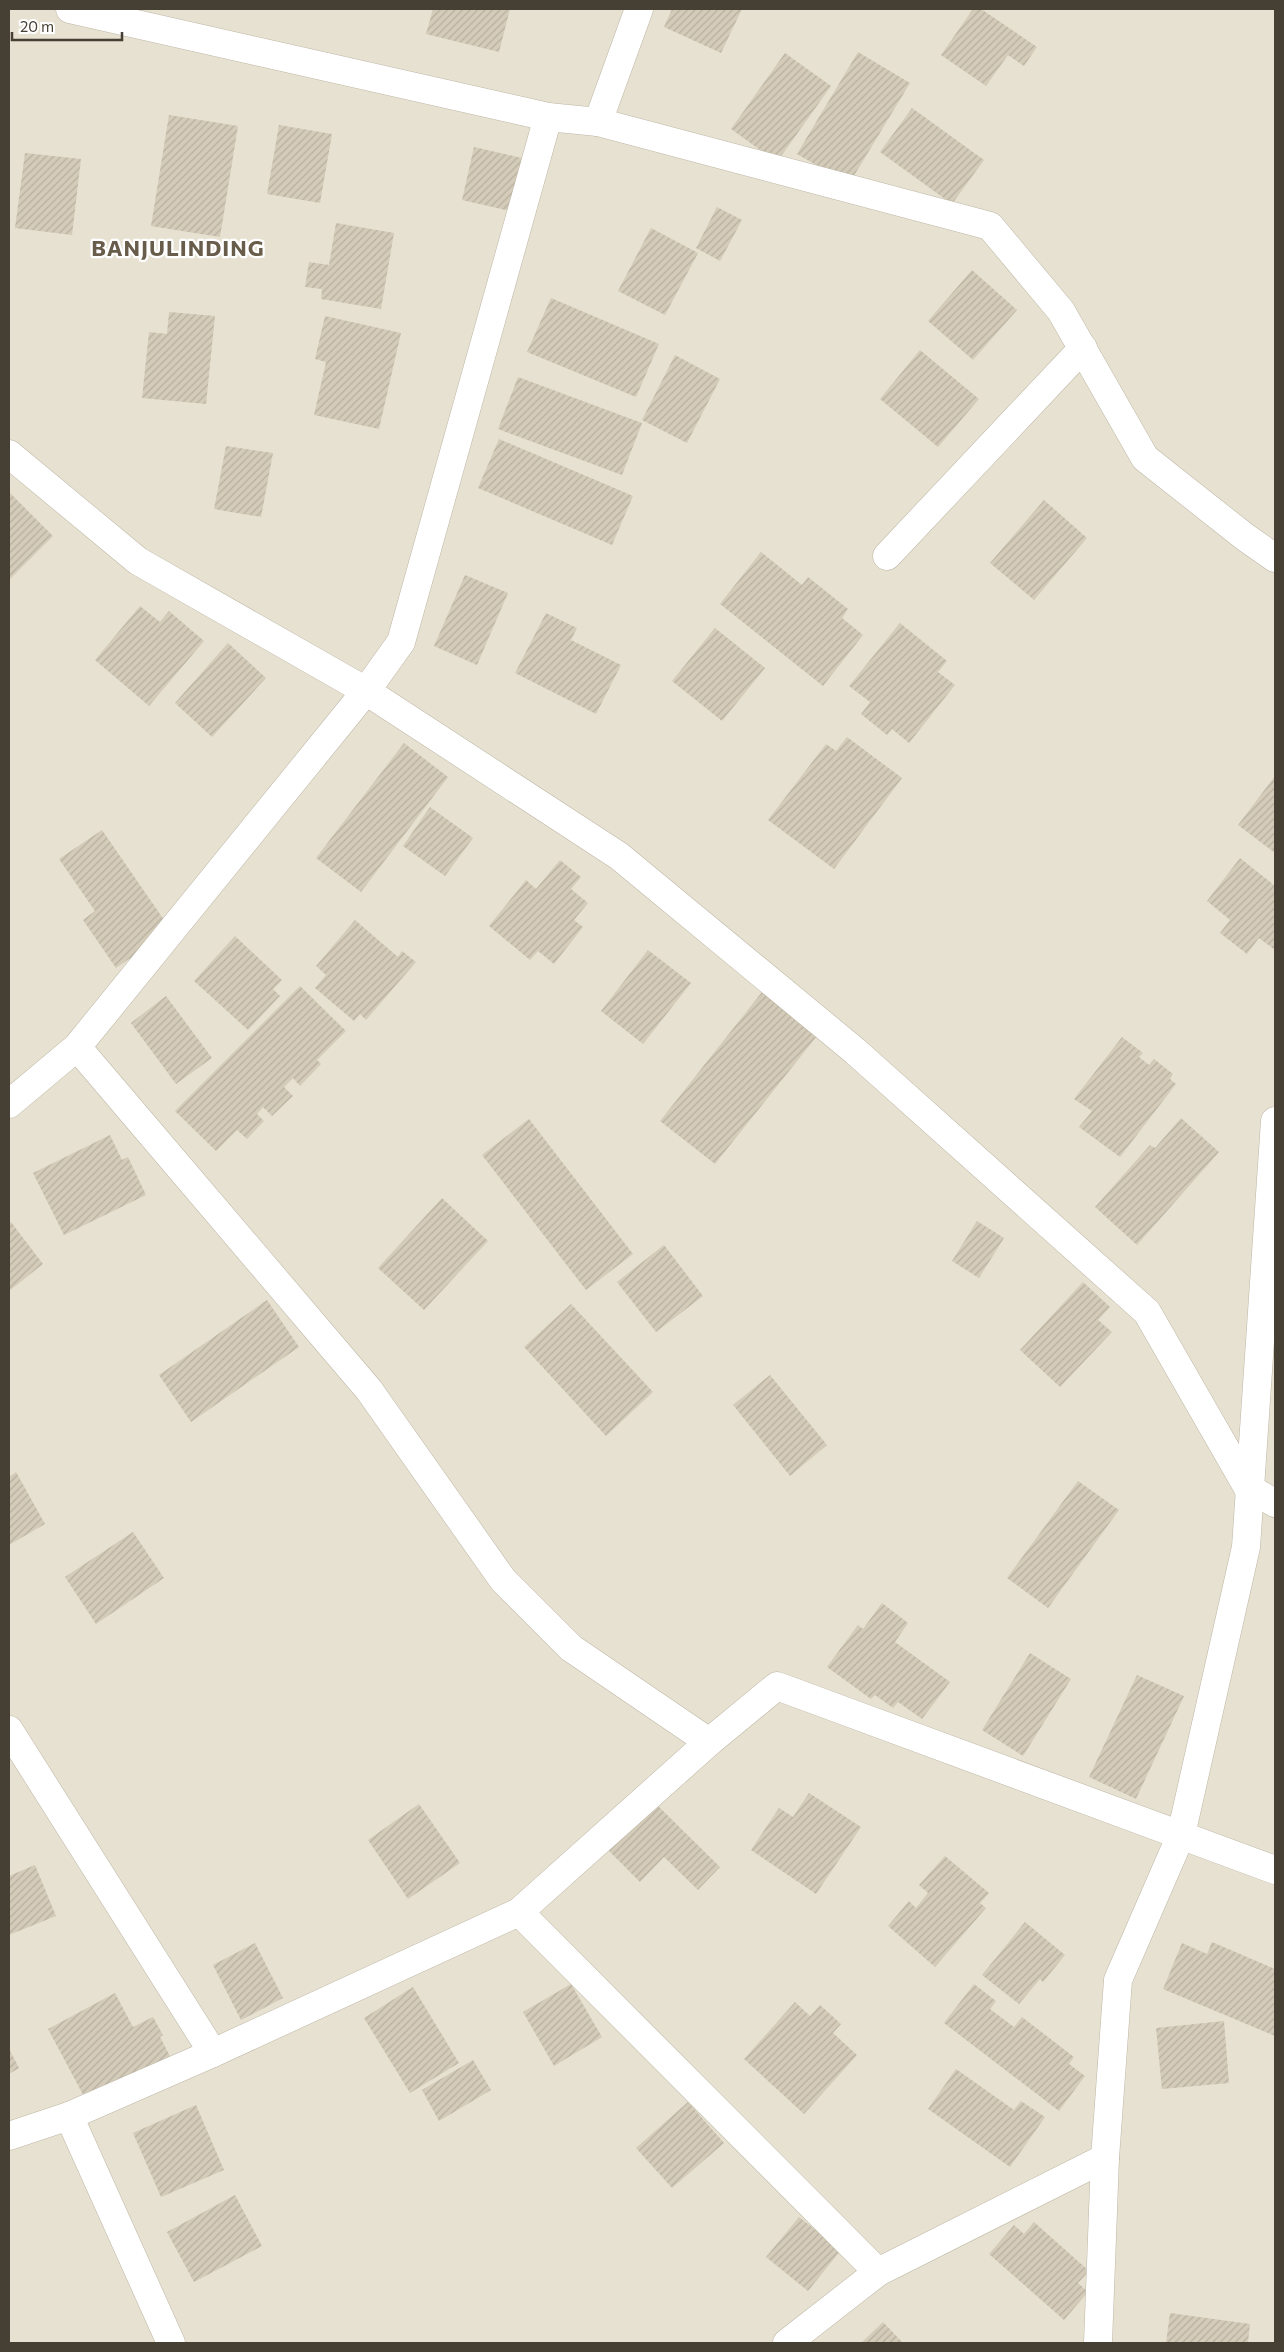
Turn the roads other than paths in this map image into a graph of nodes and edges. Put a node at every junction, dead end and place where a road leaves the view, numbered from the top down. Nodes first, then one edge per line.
1 (70, 9) edge
2 (639, 9) edge
3 (548, 117) junction
4 (598, 122) junction
5 (1082, 348) junction
6 (9, 454) edge
7 (887, 556) dead end
8 (1275, 558) edge
9 (366, 691) junction
10 (77, 1047) junction
11 (9, 1104) edge
12 (1275, 1121) edge
13 (1248, 1488) junction
14 (1275, 1503) edge
15 (9, 1730) edge
16 (709, 1742) junction
17 (1181, 1835) junction
18 (1275, 1870) edge
19 (519, 1912) junction
20 (214, 2054) junction
21 (69, 2116) junction
22 (9, 2136) edge
23 (1105, 2158) junction
24 (878, 2272) junction
25 (171, 2343) edge
26 (787, 2343) edge
27 (1098, 2343) edge

1 - 3 street
2 - 4 street
3 - 4 street
3 - 9 street
4 - 5 street
5 - 7 street
5 - 8 street
6 - 9 street
9 - 10 street
9 - 13 street
10 - 11 street
10 - 16 street
12 - 13 street
13 - 14 street
13 - 17 street
15 - 20 street
16 - 17 street
16 - 19 street
17 - 18 street
17 - 23 street
19 - 20 street
19 - 24 street
20 - 21 street
21 - 22 street
21 - 25 street
23 - 24 street
23 - 27 street
24 - 26 street

